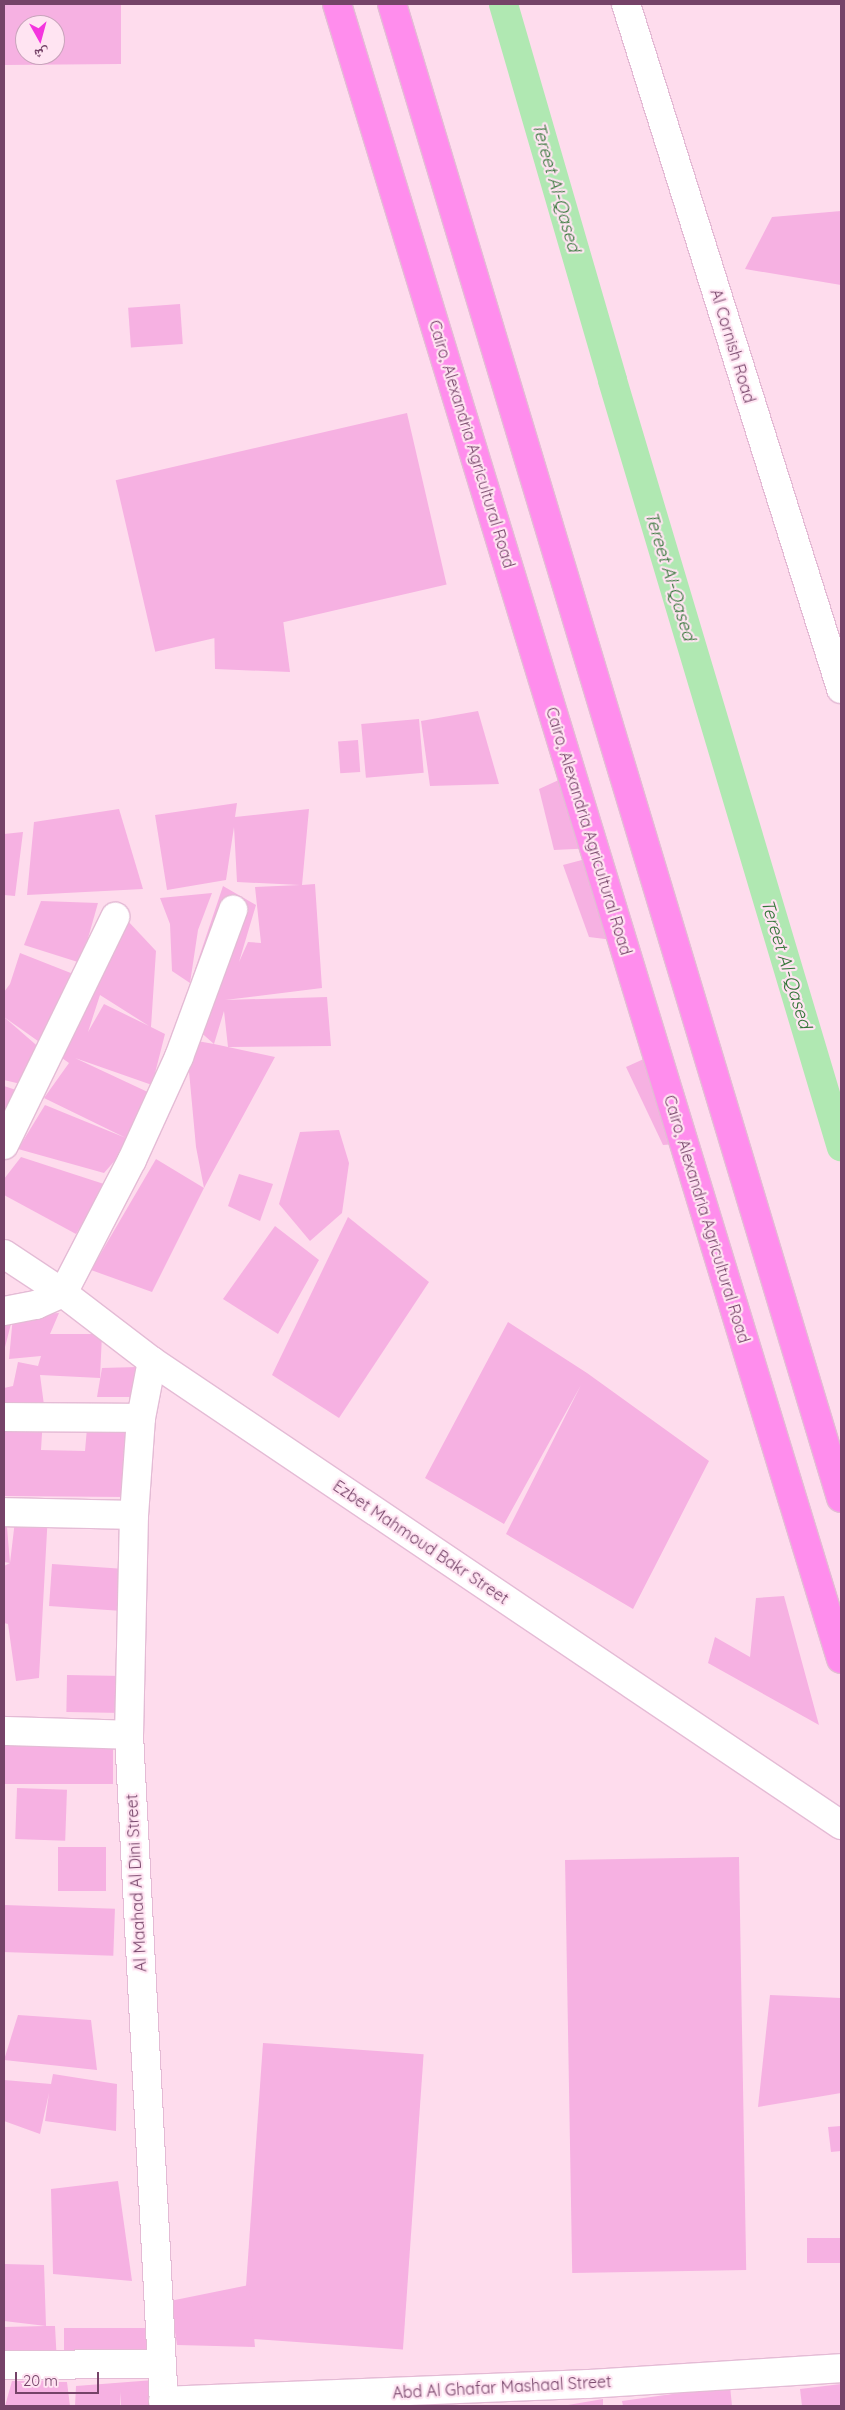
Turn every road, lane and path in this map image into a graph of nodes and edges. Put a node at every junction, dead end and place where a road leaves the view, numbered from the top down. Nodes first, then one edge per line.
1 (337, 4) edge
2 (392, 4) edge
3 (626, 4) edge
4 (841, 689) edge
5 (232, 910) dead end
6 (115, 918) dead end
7 (4, 1145) edge
8 (4, 1254) edge
9 (63, 1294) junction
10 (4, 1310) edge
11 (152, 1361) junction
12 (4, 1416) edge
13 (141, 1418) junction
14 (841, 1498) edge
15 (4, 1512) edge
16 (134, 1515) junction
17 (841, 1659) edge
18 (4, 1731) edge
19 (129, 1736) junction
20 (841, 1825) edge
21 (161, 2364) junction
22 (4, 2365) edge
23 (841, 2368) edge
24 (589, 2395) edge
25 (164, 2404) edge

1 - 17 highway, Cairo, Alexandria Agricultural Road
2 - 14 highway
3 - 4 street, Al Cornish Road
5 - 9 street
6 - 7 street
8 - 9 street, Ezbet Mahmoud Bakr Street
9 - 10 street
9 - 11 street, Ezbet Mahmoud Bakr Street
11 - 13 street, Al Maahad Al Dini Street
11 - 20 street, Ezbet Mahmoud Bakr Street
12 - 13 street
13 - 16 street, Al Maahad Al Dini Street
15 - 16 street
16 - 19 street, Al Maahad Al Dini Street
18 - 19 street
19 - 21 street, Al Maahad Al Dini Street
21 - 22 street
21 - 25 street, Al Maahad Al Dini Street
23 - 24 street, Abd Al Ghafar Mashaal Street
24 - 25 street, Abd Al Ghafar Mashaal Street

